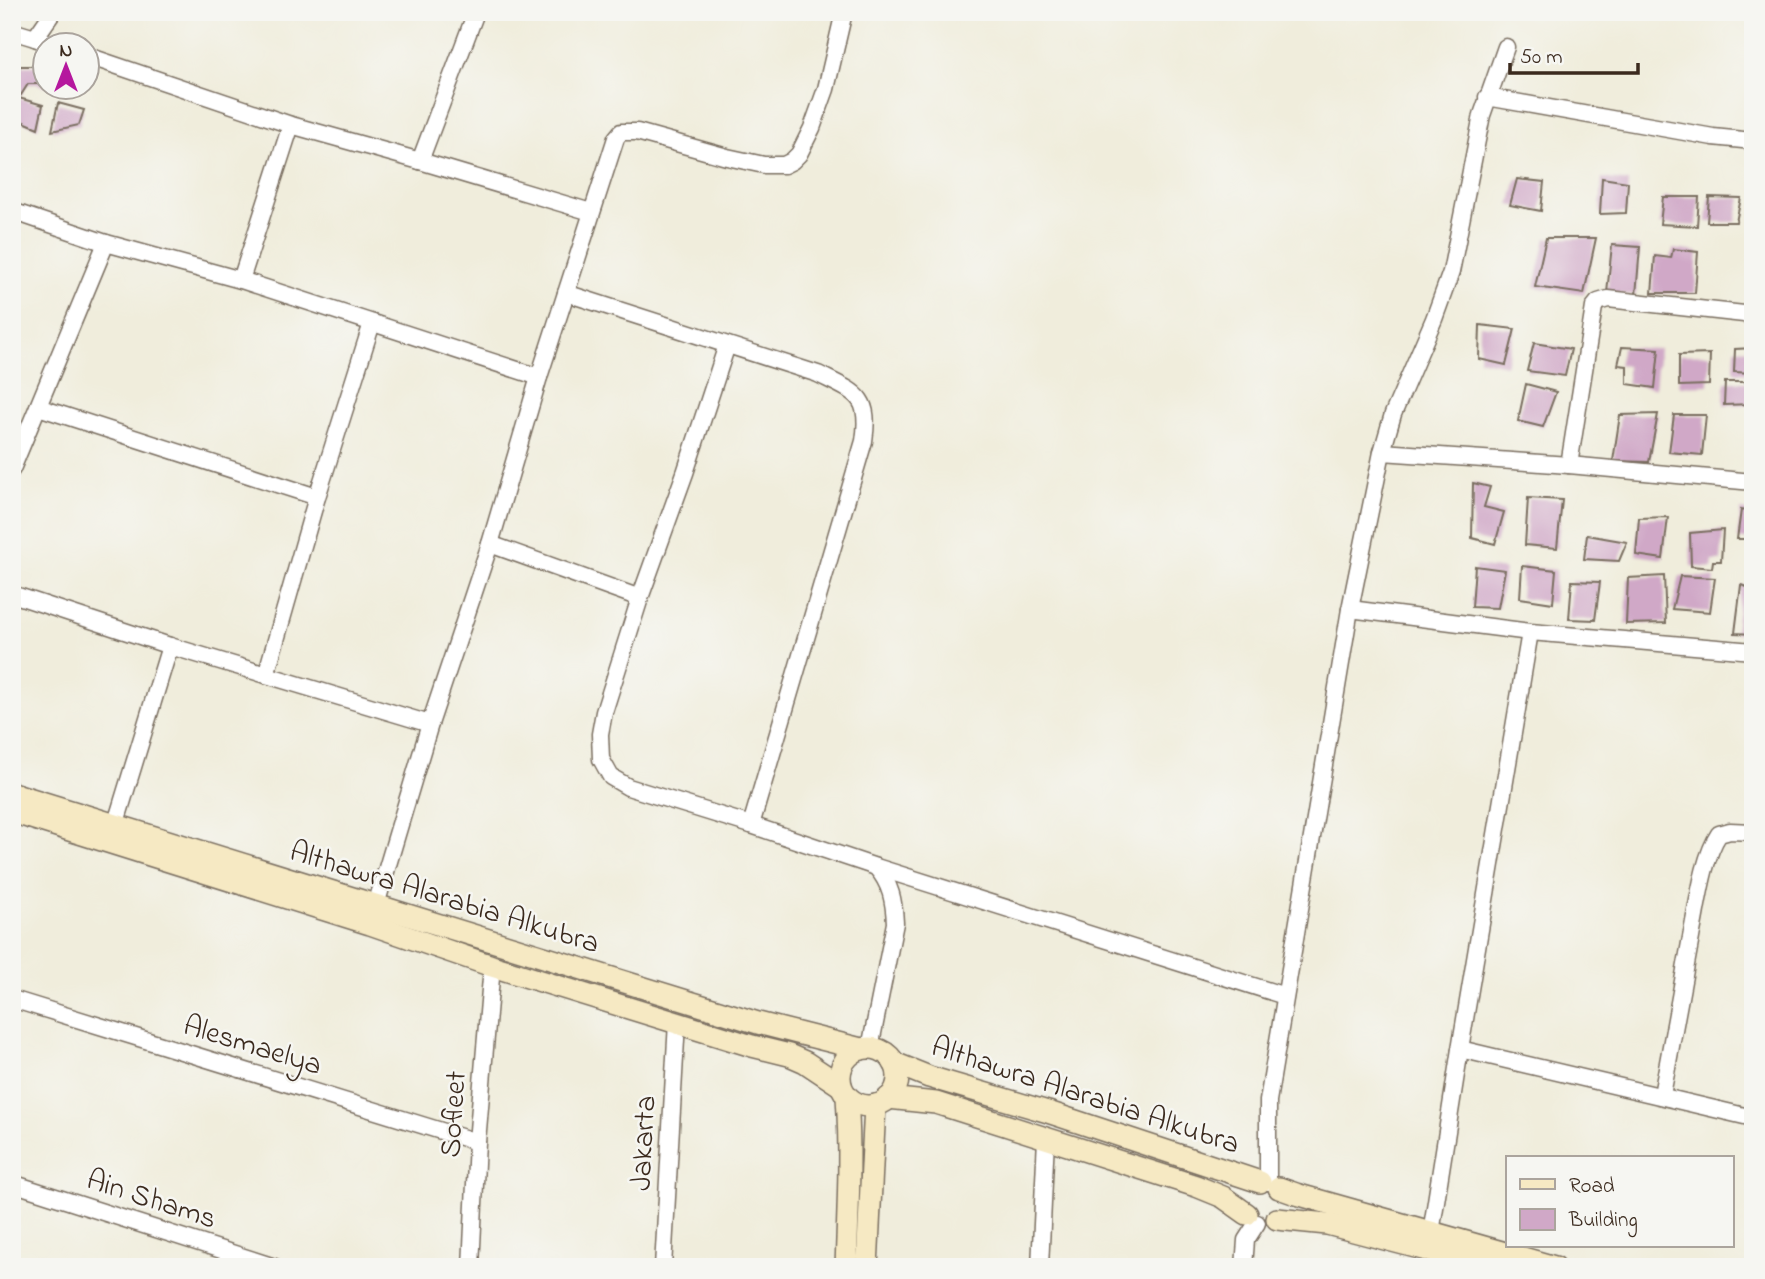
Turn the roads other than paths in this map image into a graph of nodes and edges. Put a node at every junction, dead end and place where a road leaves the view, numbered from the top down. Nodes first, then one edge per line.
1 (53, 12) edge
2 (476, 12) edge
3 (844, 12) edge
4 (12, 31) edge
5 (39, 32) edge
6 (32, 37) edge
7 (1506, 47) dead end
8 (102, 61) edge
9 (1487, 97) junction
10 (291, 125) junction
11 (1753, 141) edge
12 (420, 161) junction
13 (12, 211) edge
14 (591, 212) junction
15 (106, 243) junction
16 (241, 280) junction
17 (566, 293) junction
18 (1753, 314) edge
19 (372, 323) junction
20 (727, 345) junction
21 (539, 377) junction
22 (38, 407) junction
23 (1382, 452) junction
24 (1569, 464) junction
25 (12, 469) edge
26 (1753, 482) edge
27 (317, 498) junction
28 (490, 544) junction
29 (12, 594) edge
30 (640, 598) junction
31 (1350, 609) junction
32 (1530, 632) junction
33 (170, 646) junction
34 (1753, 651) edge
35 (266, 675) junction
36 (430, 724) junction
37 (13, 809) edge
38 (751, 825) junction
39 (115, 826) junction
40 (1753, 832) edge
41 (876, 867) junction
42 (373, 914) junction
43 (492, 966) junction
44 (1285, 996) junction
45 (12, 999) edge
46 (677, 1022) junction
47 (758, 1023) junction
48 (752, 1046) junction
49 (866, 1049) junction
50 (1460, 1049) junction
51 (894, 1063) junction
52 (844, 1092) junction
53 (1662, 1095) junction
54 (882, 1102) junction
55 (1753, 1118) edge
56 (1046, 1138) junction
57 (477, 1142) junction
58 (12, 1183) edge
59 (1269, 1184) junction
60 (1260, 1219) junction
61 (1432, 1234) junction
62 (275, 1267) edge
63 (471, 1267) edge
64 (663, 1267) edge
65 (846, 1267) edge
66 (867, 1267) edge
67 (1040, 1267) edge
68 (1244, 1267) edge
69 (1492, 1267) edge
70 (1555, 1267) edge

1 - 5 street
2 - 12 street
3 - 14 street
4 - 6 street
7 - 9 street
8 - 10 street
9 - 11 street
9 - 23 street
10 - 12 street
10 - 16 street
12 - 14 street
13 - 15 street
14 - 17 street
15 - 16 street
15 - 22 street
16 - 19 street
17 - 20 street
17 - 21 street
18 - 24 street
19 - 21 street
19 - 27 street
20 - 30 street
20 - 38 street
21 - 28 street
22 - 25 street
22 - 27 street
23 - 24 street
23 - 31 street
24 - 26 street
27 - 35 street
28 - 30 street
28 - 36 street
29 - 33 street
30 - 38 street
31 - 32 street
31 - 44 street
32 - 34 street
32 - 50 street
33 - 35 street
33 - 39 street
35 - 36 street
36 - 42 street
37 - 39 street, Althawra Alarabia Alkubra
37 - 42 street, Althawra Alarabia Alkubra
38 - 41 street
39 - 42 street, Althawra Alarabia Alkubra
40 - 53 street
41 - 44 street
41 - 49 street
42 - 43 street, Althawra Alarabia Alkubra
42 - 47 street, Althawra Alarabia Alkubra
43 - 46 street, Althawra Alarabia Alkubra
43 - 57 street, Sofleet
44 - 59 street
45 - 57 street, Alesmaelya
46 - 48 street, Althawra Alarabia Alkubra
46 - 64 street, Jakarta
47 - 48 street
47 - 49 street, Althawra Alarabia Alkubra
48 - 52 street, Althawra Alarabia Alkubra
49 - 51 street
49 - 52 street
50 - 53 street
50 - 61 street
51 - 54 street
51 - 59 street, Althawra Alarabia Alkubra
52 - 54 street
52 - 65 street
53 - 55 street
54 - 56 street, Althawra Alarabia Alkubra
54 - 66 street
56 - 60 street, Althawra Alarabia Alkubra
56 - 67 street
57 - 63 street, Sofleet
58 - 62 street, Ain Shams
59 - 60 street
59 - 60 street
59 - 61 street, Althawra Alarabia Alkubra
60 - 68 street
60 - 69 street, Althawra Alarabia Alkubra
61 - 70 street, Althawra Alarabia Alkubra

